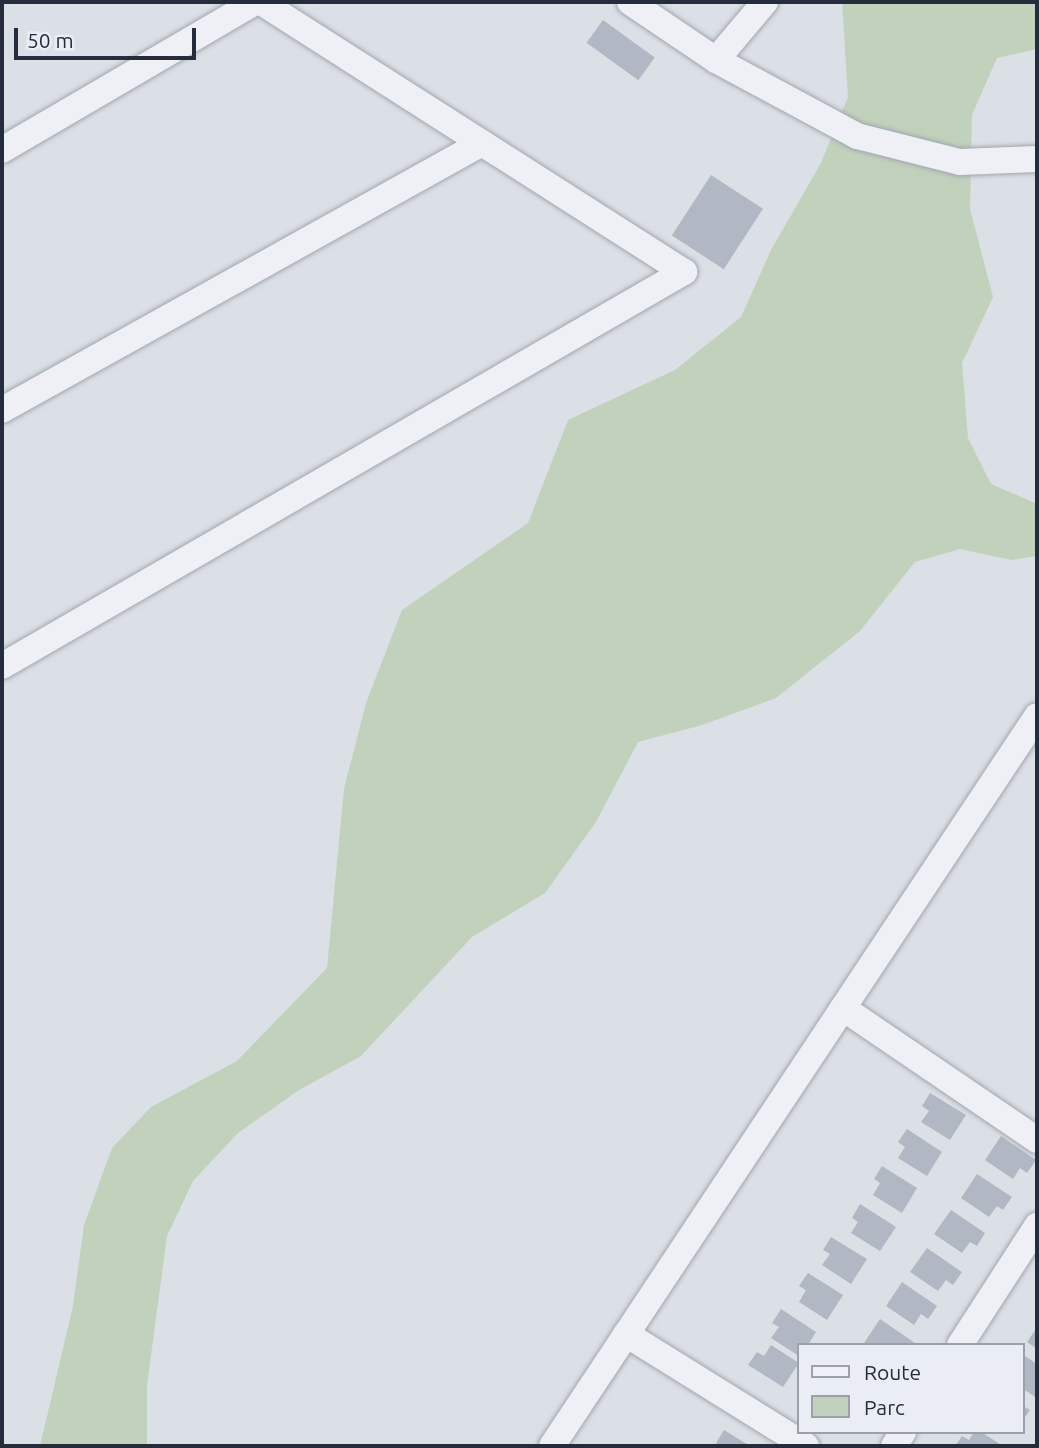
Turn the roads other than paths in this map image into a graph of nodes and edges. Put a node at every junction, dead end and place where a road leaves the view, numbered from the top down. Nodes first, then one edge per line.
1 (255, 2) edge
2 (261, 2) edge
3 (630, 2) edge
4 (765, 2) edge
5 (716, 60) junction
6 (482, 143) junction
7 (2, 150) edge
8 (1037, 159) edge
9 (2, 410) edge
10 (2, 666) edge
11 (1037, 716) edge
12 (843, 1008) junction
13 (1037, 1140) edge
14 (1037, 1226) edge
15 (626, 1334) junction
16 (961, 1343) edge
17 (552, 1446) edge
18 (806, 1446) edge

1 - 7 street
2 - 6 street
3 - 5 street
4 - 5 street
5 - 8 street
6 - 9 street
6 - 10 street
11 - 12 street
12 - 13 street
12 - 15 street
14 - 16 street
15 - 17 street
15 - 18 street

